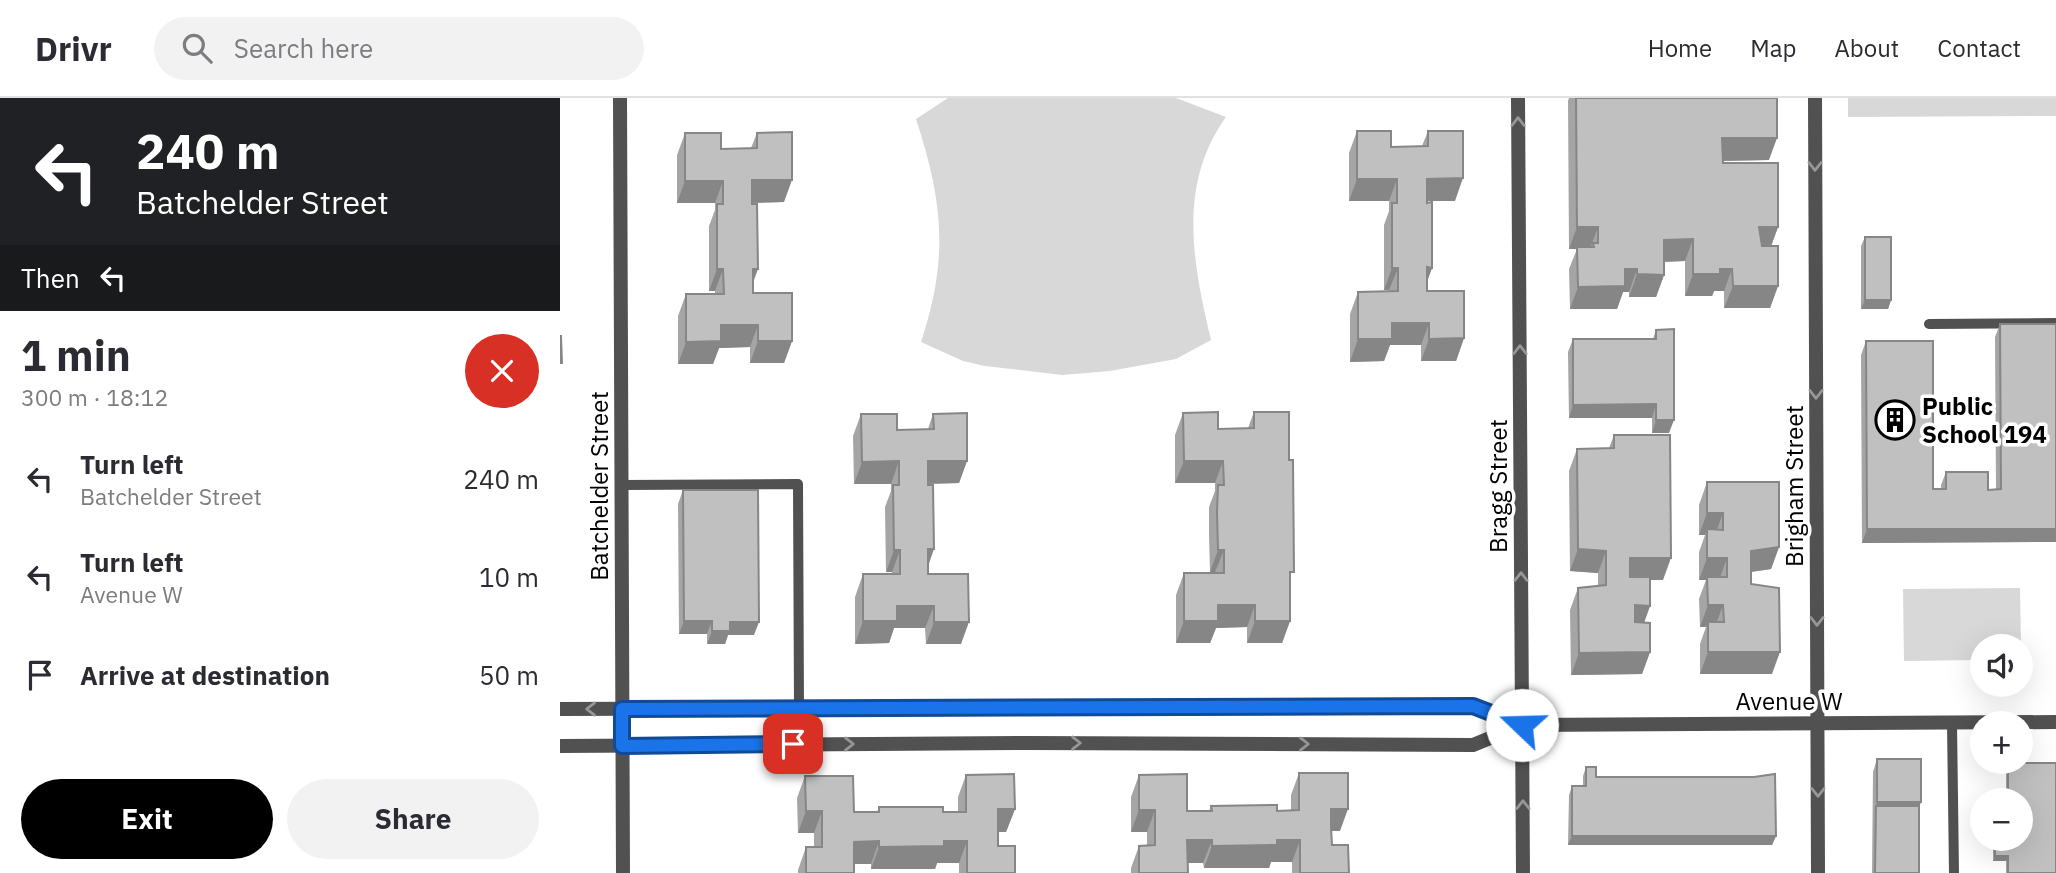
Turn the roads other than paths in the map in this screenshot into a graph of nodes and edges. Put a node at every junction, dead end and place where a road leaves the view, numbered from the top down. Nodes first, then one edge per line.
1 (621, 98) edge
2 (1518, 98) edge
3 (1815, 98) edge
4 (2056, 323) edge
5 (1929, 324) dead end
6 (622, 485) junction
7 (799, 708) junction
8 (560, 709) edge
9 (622, 709) junction
10 (2056, 722) edge
11 (1817, 723) junction
12 (1952, 723) junction
13 (1522, 725) junction
14 (560, 746) edge
15 (622, 746) junction
16 (623, 873) edge
17 (1523, 873) edge
18 (1818, 873) edge
19 (1954, 873) edge

1 - 6 street, Batchelder Street
13 -> 2 street, Bragg Street
3 -> 11 street, Brigham Street
4 - 5 lane
6 - 7 lane
6 - 9 street, Batchelder Street
7 - 9 street, Avenue W
7 - 13 street, Avenue W
9 -> 8 street, Avenue W
9 - 15 street, Batchelder Street
10 - 12 street, Avenue W
11 - 12 street, Avenue W
11 - 13 street, Avenue W
11 -> 18 street, Brigham Street
12 - 19 lane
15 -> 13 street, Avenue W
17 -> 13 street, Bragg Street
14 - 15 street, Avenue W
15 - 16 street, Batchelder Street

